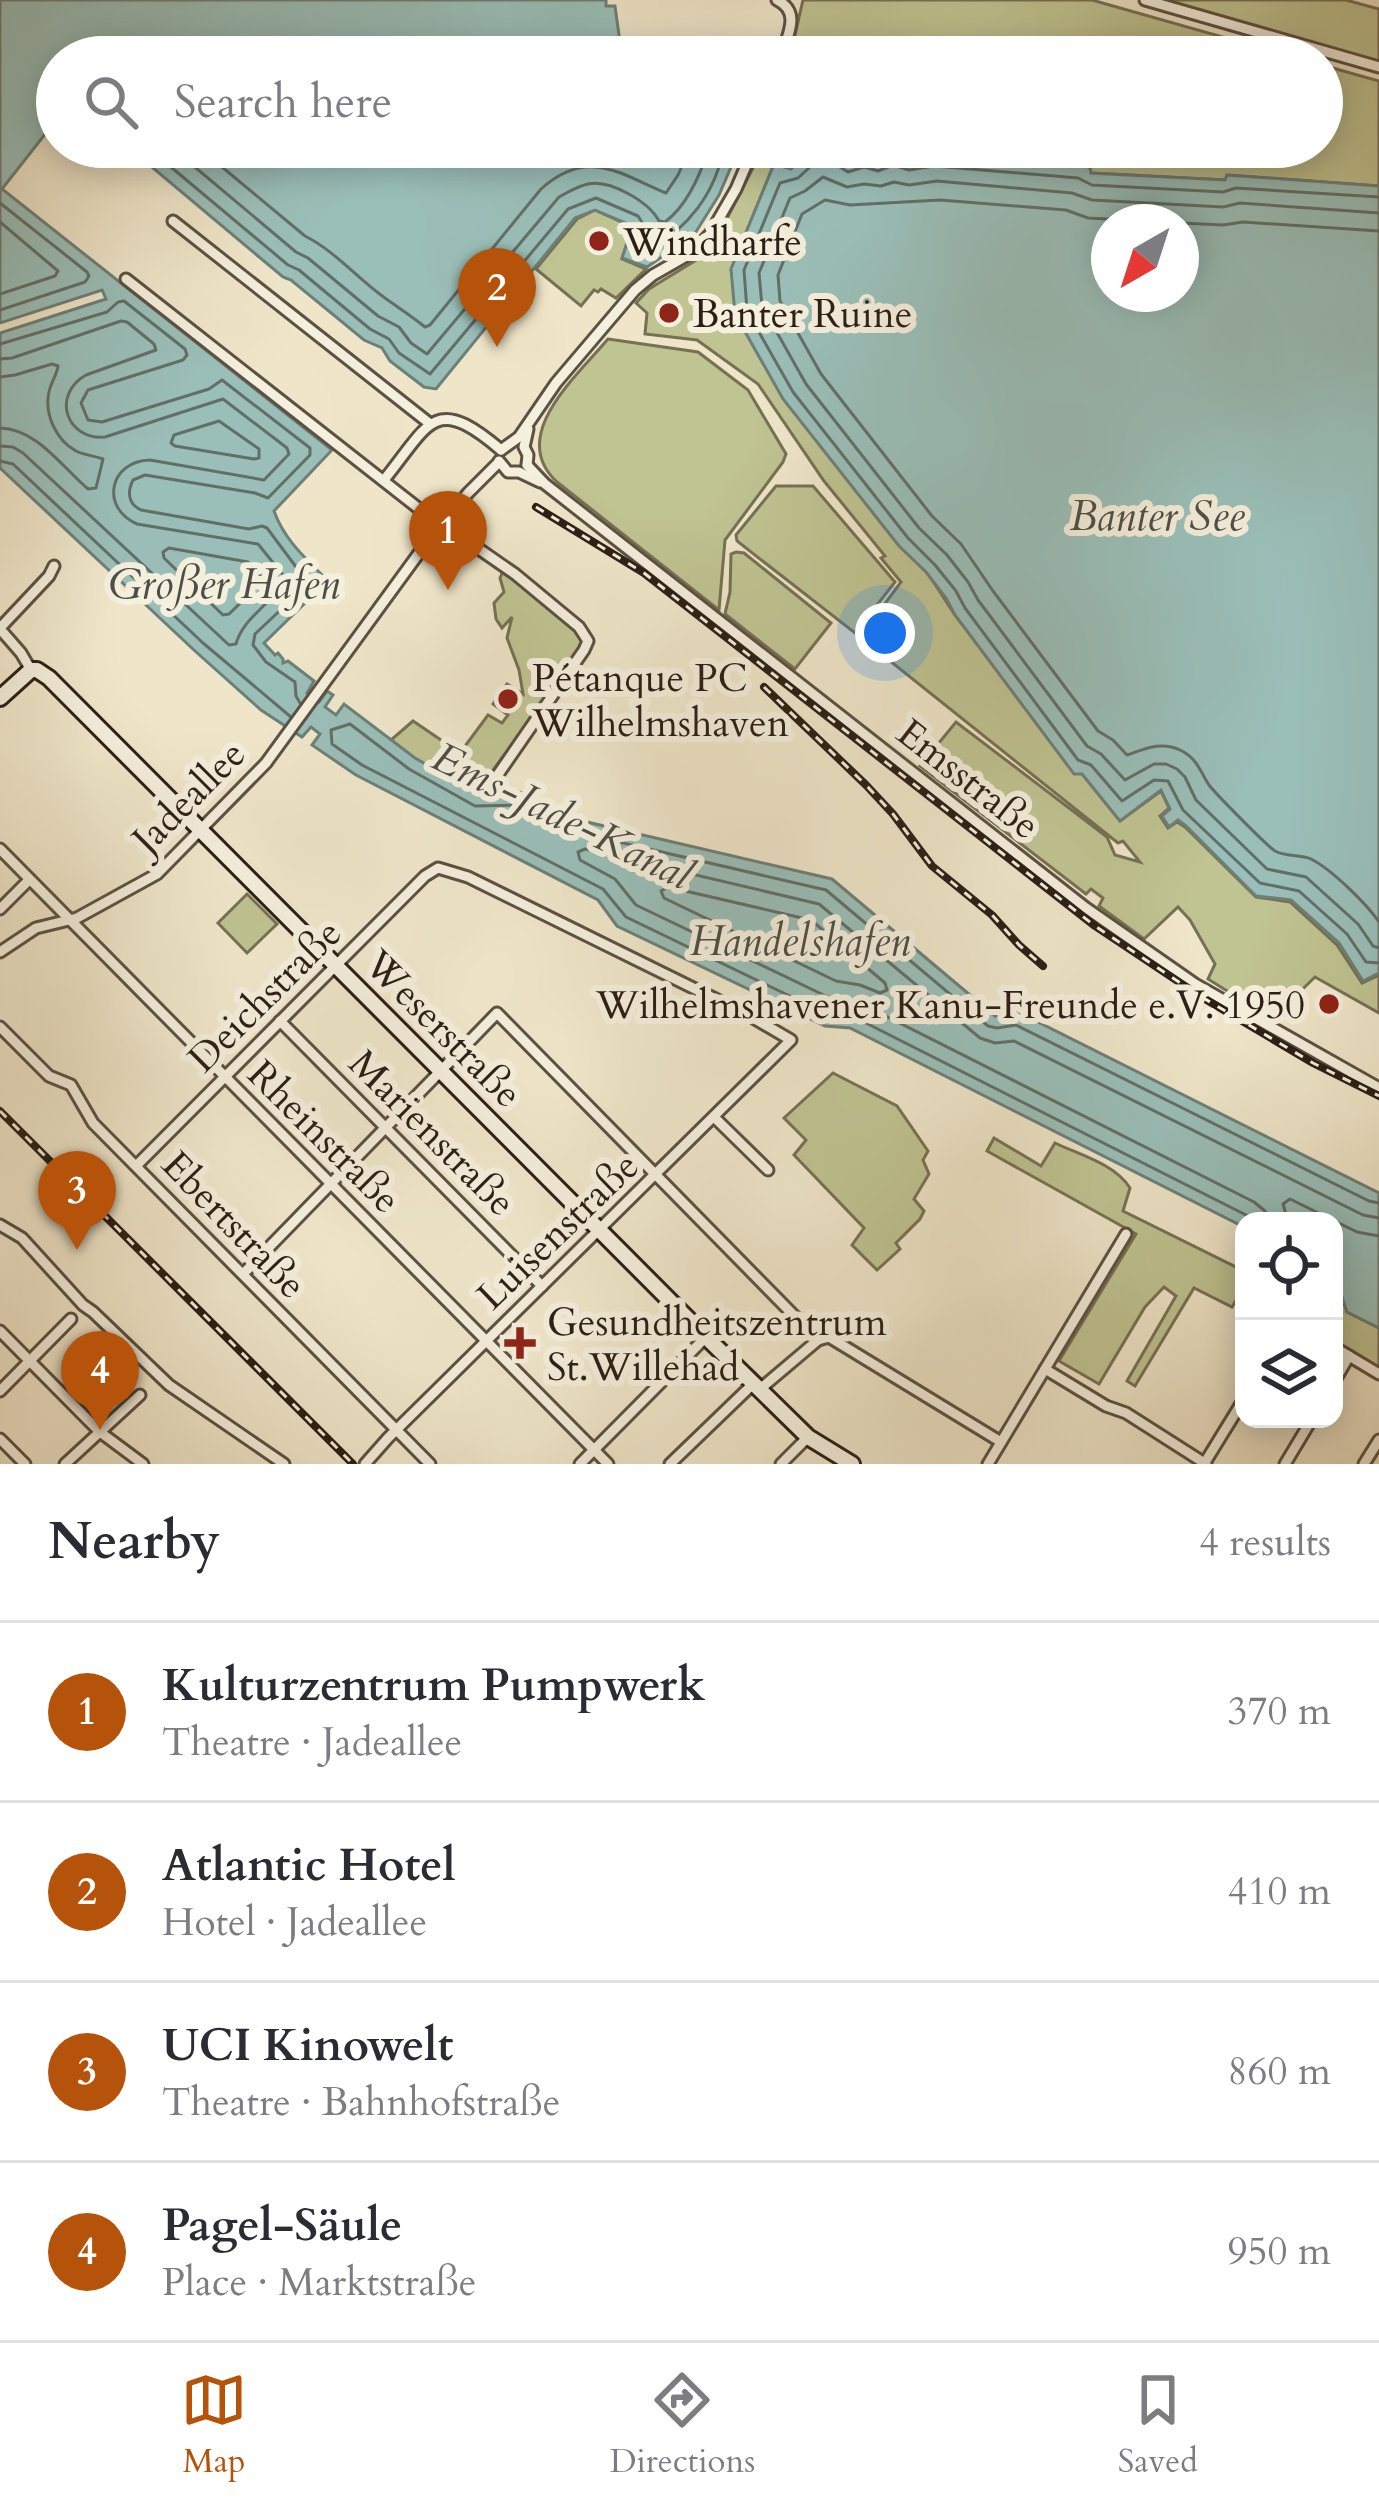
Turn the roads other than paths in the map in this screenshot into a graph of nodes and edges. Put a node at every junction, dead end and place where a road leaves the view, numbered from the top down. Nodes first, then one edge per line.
1 (777, 0) edge
2 (1145, 0) edge
3 (786, 36) edge
4 (1271, 36) edge
5 (1343, 57) edge
6 (1379, 67) edge
7 (745, 168) edge
8 (172, 221) dead end
9 (126, 279) dead end
10 (429, 424) junction
11 (519, 445) junction
12 (501, 450) junction
13 (502, 466) junction
14 (523, 468) junction
15 (384, 480) junction
16 (442, 525) junction
17 (54, 566) dead end
18 (0, 628) edge
19 (31, 670) junction
20 (0, 698) edge
21 (488, 788) dead end
22 (201, 830) junction
23 (0, 849) edge
24 (29, 880) junction
25 (0, 909) edge
26 (69, 921) junction
27 (0, 952) edge
28 (334, 966) junction
29 (280, 1021) junction
30 (0, 1027) edge
31 (791, 1040) joint
32 (441, 1071) junction
33 (224, 1077) junction
34 (1379, 1088) edge
35 (714, 1117) junction
36 (386, 1128) junction
37 (136, 1166) junction
38 (768, 1170) dead end
39 (657, 1174) junction
40 (332, 1184) junction
41 (0, 1225) edge
42 (598, 1231) junction
43 (1126, 1234) dead end
44 (242, 1274) junction
45 (542, 1286) junction
46 (70, 1319) dead end
47 (0, 1331) edge
48 (706, 1337) junction
49 (487, 1340) junction
50 (818, 1340) junction
51 (1343, 1352) edge
52 (1349, 1356) junction
53 (30, 1361) junction
54 (1343, 1366) edge
55 (1045, 1369) junction
56 (1379, 1374) edge
57 (757, 1386) junction
58 (0, 1391) edge
59 (140, 1395) dead end
60 (1235, 1415) edge
61 (1307, 1428) edge
62 (397, 1430) junction
63 (100, 1432) junction
64 (0, 1433) edge
65 (808, 1437) junction
66 (1379, 1440) edge
67 (1001, 1442) junction
68 (595, 1450) junction
69 (25, 1464) edge
70 (65, 1464) edge
71 (143, 1464) edge
72 (284, 1464) edge
73 (365, 1464) edge
74 (430, 1464) edge
75 (580, 1464) edge
76 (608, 1464) edge
77 (670, 1464) edge
78 (781, 1464) edge
79 (852, 1464) edge
80 (988, 1464) edge
81 (1205, 1464) edge
82 (1285, 1464) edge
83 (1364, 1464) edge

1 - 3 street
2 - 4 street
5 - 6 street
7 - 11 street
8 - 10 street
9 - 15 street
10 - 12 street
10 - 15 street
11 - 12 street
11 - 14 street
12 - 13 street
13 - 14 street
13 - 16 street
14 - 34 street, Emsstraße
15 - 16 street
16 - 21 street
16 - 22 street, Jadeallee
17 - 18 street
18 - 19 street, Weserstraße
19 - 20 street
19 - 22 street, Weserstraße
22 - 26 street, Jadeallee
22 - 28 street, Weserstraße
23 - 24 street, Rheinstraße
24 - 25 street
24 - 26 street, Rheinstraße
26 - 27 street, Jadeallee
26 - 33 street, Rheinstraße
28 - 29 street, Deichstraße
28 - 31 street, Deichstraße
28 - 32 street, Weserstraße
29 - 33 street, Deichstraße
29 - 36 street, Marienstraße
30 - 37 street, Ebertstraße
31 - 35 street, Luisenstraße
32 - 36 street
32 - 39 street
32 - 42 street, Weserstraße
33 - 37 street, Deichstraße
33 - 40 street, Rheinstraße
35 - 38 street
35 - 39 street, Luisenstraße
36 - 40 street
36 - 45 street, Marienstraße
37 - 44 street, Ebertstraße
39 - 42 street, Luisenstraße
39 - 50 street
40 - 44 street
40 - 49 street, Rheinstraße
41 - 72 street
42 - 45 street, Luisenstraße
42 - 48 street, Weserstraße
43 - 55 street
44 - 62 street, Ebertstraße
45 - 49 street, Luisenstraße
46 - 53 street
47 - 53 street
48 - 57 street, Weserstraße
48 - 68 street
49 - 62 street, Luisenstraße
49 - 68 street, Rheinstraße
50 - 57 street
50 - 67 street
51 - 52 street
52 - 54 street
52 - 56 street
53 - 58 street
53 - 63 street
55 - 67 street
55 - 81 street
57 - 65 street, Weserstraße
57 - 77 street
59 - 63 street
60 - 81 street
61 - 82 street
62 - 73 street, Luisenstraße
62 - 74 street, Ebertstraße
63 - 70 street
63 - 71 street
64 - 69 street
65 - 78 street
65 - 79 street, Weserstraße
66 - 83 street
67 - 80 street
68 - 75 street
68 - 76 street, Rheinstraße

